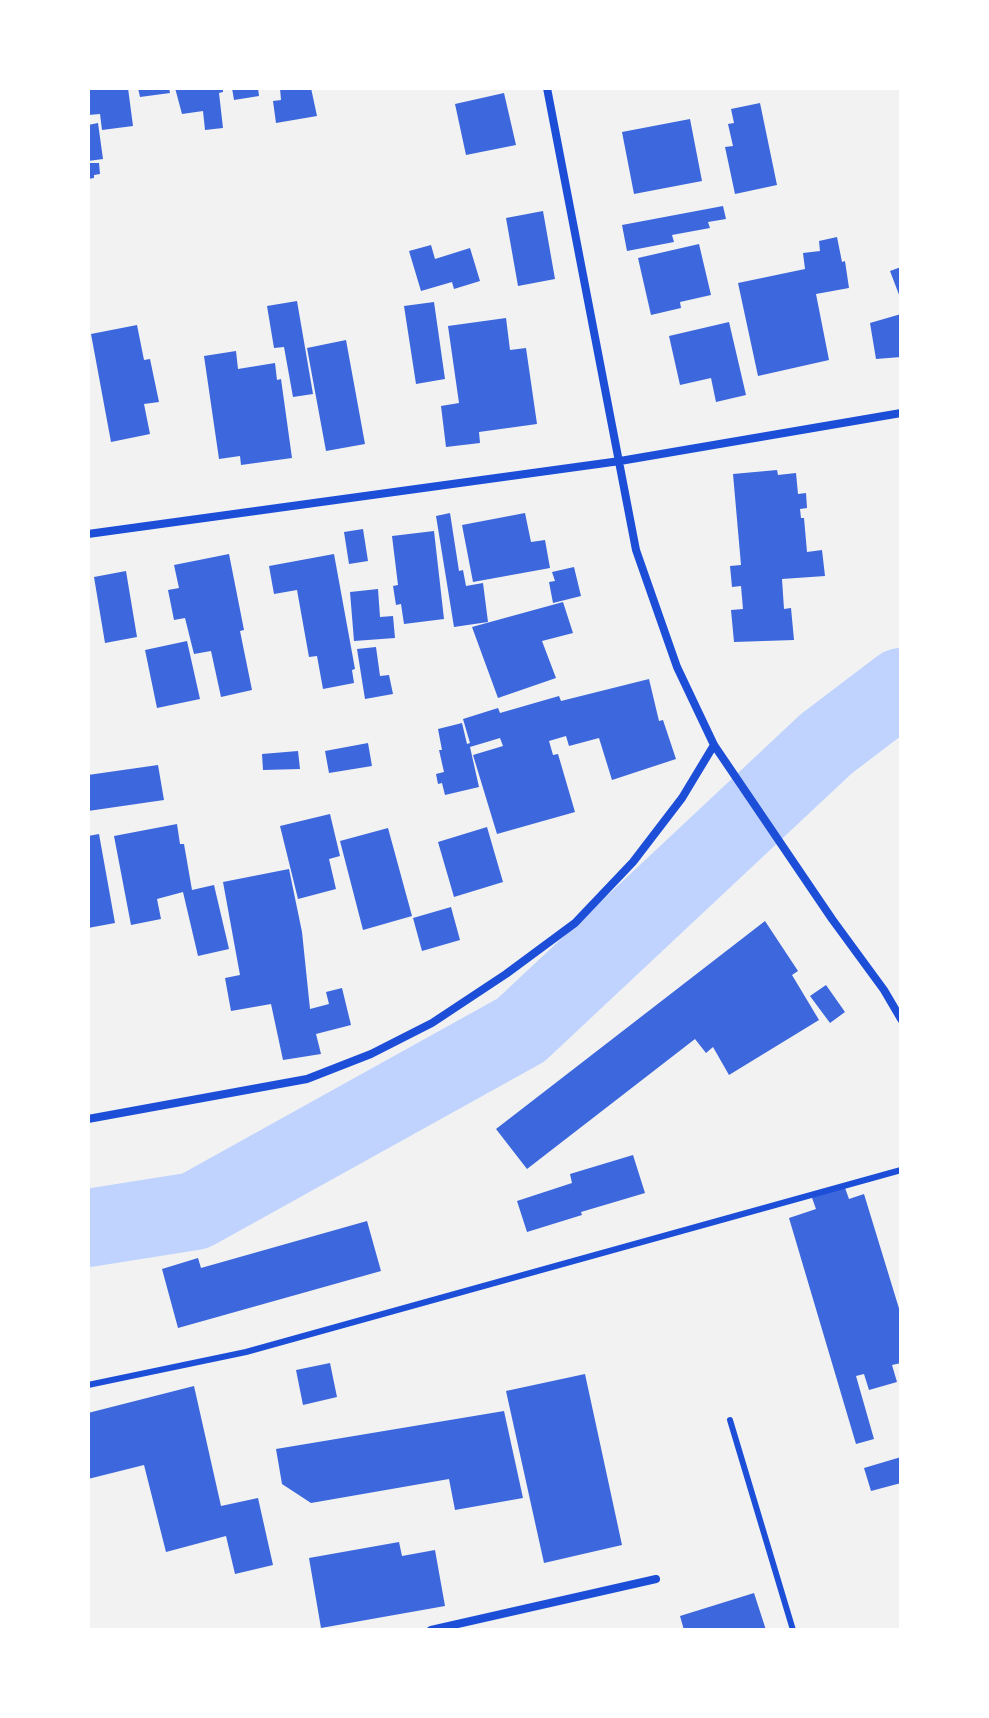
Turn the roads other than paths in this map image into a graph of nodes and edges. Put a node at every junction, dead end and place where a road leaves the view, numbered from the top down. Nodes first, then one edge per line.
1 (547, 88) edge
2 (901, 413) edge
3 (620, 461) junction
4 (88, 534) edge
5 (714, 745) junction
6 (901, 1019) edge
7 (88, 1119) edge
8 (901, 1170) edge
9 (88, 1385) edge
10 (730, 1420) dead end
11 (656, 1579) dead end
12 (431, 1630) edge
13 (793, 1630) edge

1 - 3 street
2 - 3 street
3 - 4 street
3 - 5 street
5 - 6 street
5 - 7 street
8 - 9 lane
10 - 13 lane
11 - 12 street

